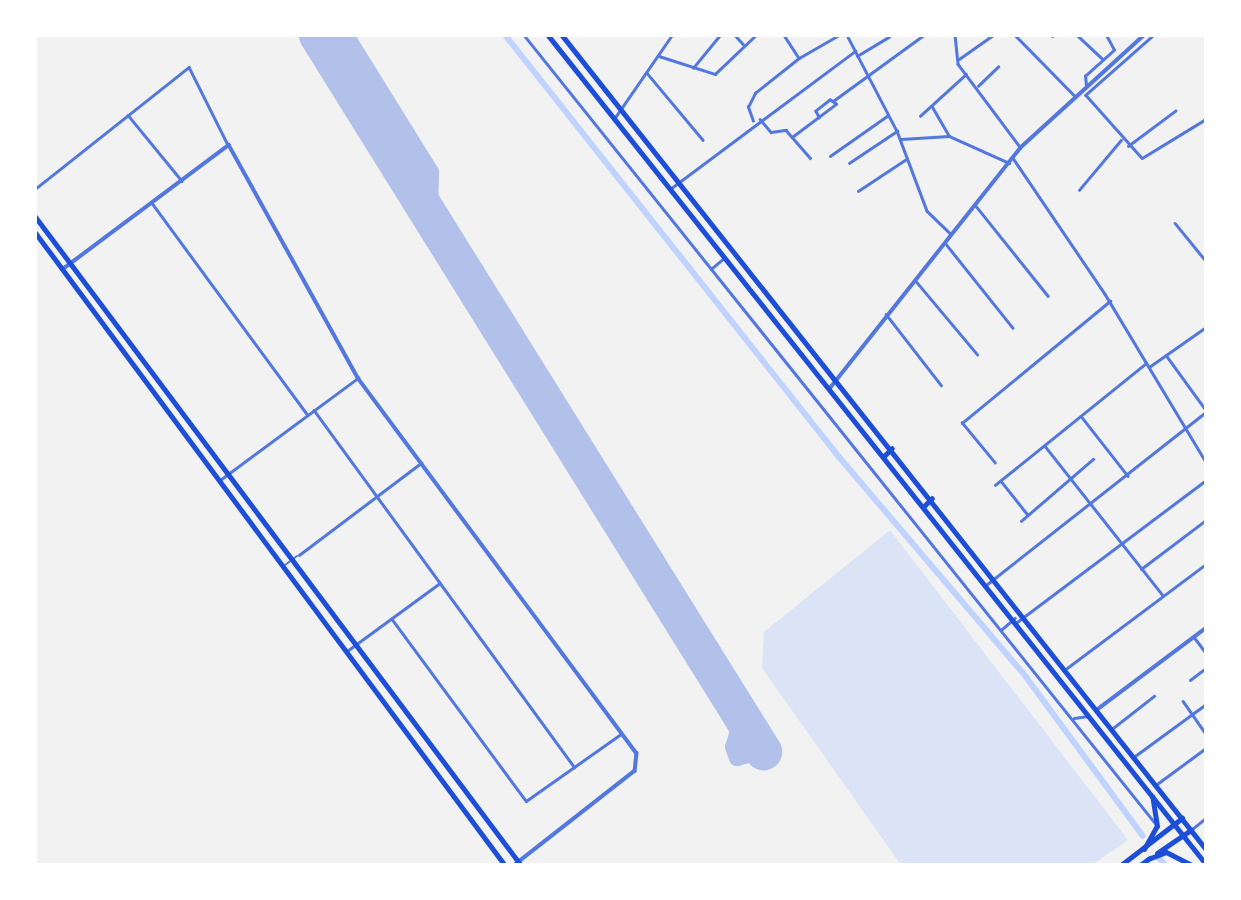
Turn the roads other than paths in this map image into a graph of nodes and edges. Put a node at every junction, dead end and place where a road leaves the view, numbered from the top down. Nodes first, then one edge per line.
1 (531, 35) edge
2 (548, 35) edge
3 (562, 35) edge
4 (672, 35) edge
5 (720, 35) edge
6 (735, 35) edge
7 (756, 35) edge
8 (784, 35) edge
9 (839, 35) edge
10 (847, 35) edge
11 (923, 35) edge
12 (955, 35) edge
13 (993, 35) edge
14 (1015, 35) edge
15 (1077, 35) edge
16 (1106, 35) edge
17 (1143, 35) edge
18 (1154, 35) edge
19 (525, 36) edge
20 (889, 37) edge
21 (743, 44) junction
22 (855, 51) junction
23 (659, 56) junction
24 (857, 56) junction
25 (799, 58) junction
26 (959, 59) junction
27 (1104, 60) junction
28 (998, 67) dead end
29 (692, 69) junction
30 (648, 73) junction
31 (966, 74) junction
32 (866, 78) junction
33 (1086, 85) junction
34 (978, 86) junction
35 (1074, 95) junction
36 (832, 101) junction
37 (932, 106) junction
38 (620, 111) junction
39 (1175, 111) dead end
40 (128, 115) junction
41 (889, 116) junction
42 (920, 116) dead end
43 (819, 117) junction
44 (760, 119) junction
45 (1204, 120) edge
46 (613, 121) junction
47 (754, 122) junction
48 (1206, 126) edge
49 (897, 131) junction
50 (949, 136) junction
51 (792, 137) junction
52 (901, 139) junction
53 (1122, 139) junction
54 (703, 140) dead end
55 (229, 145) junction
56 (1128, 146) junction
57 (1020, 148) junction
58 (830, 156) dead end
59 (810, 158) dead end
60 (1013, 158) junction
61 (906, 159) junction
62 (849, 163) dead end
63 (1009, 163) junction
64 (182, 180) junction
65 (678, 183) junction
66 (35, 189) edge
67 (669, 190) junction
68 (1079, 190) dead end
69 (858, 191) dead end
70 (152, 202) junction
71 (976, 206) junction
72 (35, 216) edge
73 (1175, 223) dead end
74 (35, 232) edge
75 (952, 236) junction
76 (946, 243) junction
77 (724, 258) junction
78 (1206, 261) edge
79 (71, 263) junction
80 (62, 269) junction
81 (710, 270) junction
82 (915, 280) junction
83 (1048, 296) dead end
84 (1110, 301) junction
85 (886, 314) junction
86 (1206, 327) edge
87 (1013, 328) dead end
88 (976, 354) dead end
89 (1166, 355) junction
90 (1148, 365) junction
91 (836, 377) junction
92 (358, 378) junction
93 (942, 385) dead end
94 (830, 388) junction
95 (314, 410) junction
96 (1206, 411) edge
97 (307, 415) junction
98 (1081, 416) junction
99 (1186, 428) junction
100 (1044, 446) junction
101 (892, 449) junction
102 (884, 456) junction
103 (1093, 459) dead end
104 (421, 463) junction
105 (995, 463) dead end
106 (1206, 463) edge
107 (228, 474) junction
108 (1128, 475) junction
109 (1073, 477) junction
110 (220, 480) junction
111 (1206, 480) edge
112 (1000, 481) junction
113 (995, 485) dead end
114 (377, 496) junction
115 (932, 498) junction
116 (1093, 503) junction
117 (924, 506) junction
118 (1028, 515) junction
119 (1206, 520) edge
120 (1021, 521) dead end
121 (1121, 543) junction
122 (299, 555) joint
123 (292, 560) junction
124 (1206, 564) edge
125 (284, 565) junction
126 (1141, 569) junction
127 (995, 578) junction
128 (440, 583) junction
129 (986, 585) junction
130 (1162, 594) junction
131 (1026, 616) junction
132 (392, 619) junction
133 (1016, 620) junction
134 (1206, 628) edge
135 (1001, 630) junction
136 (1194, 637) junction
137 (356, 645) junction
138 (347, 651) junction
139 (1206, 653) edge
140 (1067, 668) junction
141 (1206, 668) edge
142 (1190, 680) dead end
143 (1154, 696) dead end
144 (1183, 702) dead end
145 (1206, 704) edge
146 (1098, 709) junction
147 (1192, 714) junction
148 (1091, 716) junction
149 (1074, 718) junction
150 (1113, 728) junction
151 (621, 733) junction
152 (1206, 734) edge
153 (1206, 748) edge
154 (1135, 756) junction
155 (575, 767) junction
156 (1157, 784) junction
157 (1152, 796) junction
158 (473, 802) junction
159 (463, 809) junction
160 (1182, 818) junction
161 (1206, 818) edge
162 (1174, 824) junction
163 (1157, 825) junction
164 (1191, 830) junction
165 (1183, 835) junction
166 (1144, 849) junction
167 (1206, 849) edge
168 (1148, 859) junction
169 (518, 864) edge
170 (1206, 864) edge
171 (505, 865) edge
172 (1121, 865) edge
173 (1140, 865) edge
174 (1191, 865) edge

1 - 19 street
2 - 46 main road
3 - 38 main road
4 - 23 street
5 - 29 street
6 - 21 street
7 - 21 street
8 - 25 street
9 - 25 street
10 - 22 street
11 - 32 street
12 - 26 street
13 - 26 street
14 - 35 street
15 - 27 street
16 - 27 street
17 - 33 street
18 - 53 street
19 - 81 street
20 - 24 street
21 - 29 street
22 - 24 street
22 - 44 street
23 - 29 street
23 - 30 street
24 - 32 street
25 - 47 street
26 - 31 street
27 - 33 street
28 - 34 street
30 - 38 street
30 - 54 street
31 - 34 street
31 - 37 street
32 - 36 street
32 - 41 street
33 - 35 street
34 - 57 street
35 - 57 street
36 - 43 street
36 - 43 street
37 - 42 street
37 - 50 street
38 - 46 street
38 - 65 main road
39 - 56 street
40 - 55 street
40 - 64 street
40 - 66 street
41 - 49 street
41 - 58 street
43 - 51 street
44 - 47 street
44 - 51 street
45 - 48 street
45 - 56 street
46 - 67 main road
47 - 65 street
49 - 52 street
49 - 62 street
50 - 52 street
50 - 63 street
51 - 59 street
52 - 61 street
53 - 56 street
53 - 68 street
55 - 64 street
55 - 92 street
57 - 60 street
60 - 63 street
60 - 84 street
61 - 69 street
61 - 75 street
63 - 71 street
64 - 70 street
65 - 67 street
65 - 91 main road
67 - 77 main road
70 - 79 street
70 - 97 street
71 - 75 street
71 - 83 street
72 - 79 main road
73 - 78 street
74 - 80 main road
75 - 76 street
76 - 82 street
76 - 87 street
77 - 81 street
77 - 94 main road
79 - 80 street
79 - 107 main road
80 - 110 main road
81 - 135 street
82 - 85 street
82 - 88 street
84 - 90 street
84 - 105 street
85 - 91 street
85 - 93 street
86 - 89 street
89 - 90 street
89 - 96 street
90 - 98 street
90 - 99 street
91 - 94 street
91 - 101 main road
92 - 95 street
92 - 104 street
94 - 102 main road
95 - 97 street
95 - 114 street
96 - 99 street
97 - 107 street
98 - 100 street
98 - 108 street
99 - 106 street
99 - 108 street
100 - 109 street
100 - 112 street
101 - 102 highway
101 - 115 main road
102 - 117 main road
103 - 109 street
104 - 114 street
104 - 151 street
107 - 110 street
107 - 123 main road
108 - 116 street
109 - 116 street
109 - 118 street
110 - 125 main road
111 - 121 street
112 - 113 street
112 - 118 street
114 - 122 street
114 - 128 street
115 - 117 highway
115 - 127 main road
116 - 121 street
116 - 127 street
117 - 129 main road
118 - 120 street
119 - 126 street
121 - 126 street
121 - 131 street
122 - 123 lane
123 - 125 lane
123 - 137 main road
124 - 130 street
125 - 138 main road
126 - 130 street
127 - 129 street
127 - 131 main road
128 - 132 street
128 - 155 street
129 - 133 main road
130 - 140 street
131 - 133 street
131 - 140 main road
132 - 137 street
132 - 155 street
133 - 135 street
133 - 148 main road
134 - 136 street
135 - 149 street
136 - 139 street
136 - 146 street
137 - 138 street
137 - 158 main road
138 - 159 main road
140 - 146 main road
141 - 142 street
143 - 150 street
144 - 147 street
145 - 147 street
146 - 150 main road
147 - 152 street
147 - 154 street
148 - 149 street
148 - 157 main road
149 - 163 street
150 - 154 main road
151 - 155 street
151 - 169 street
153 - 156 street
154 - 156 main road
156 - 160 main road
157 - 162 main road
157 - 163 highway
158 - 159 main road
158 - 169 main road
159 - 171 main road
160 - 162 main road
160 - 164 main road
161 - 164 street
162 - 165 main road
162 - 166 main road
163 - 166 highway
164 - 165 main road
164 - 167 main road
165 - 168 main road
165 - 170 main road
166 - 172 main road
168 - 173 main road
168 - 174 highway

